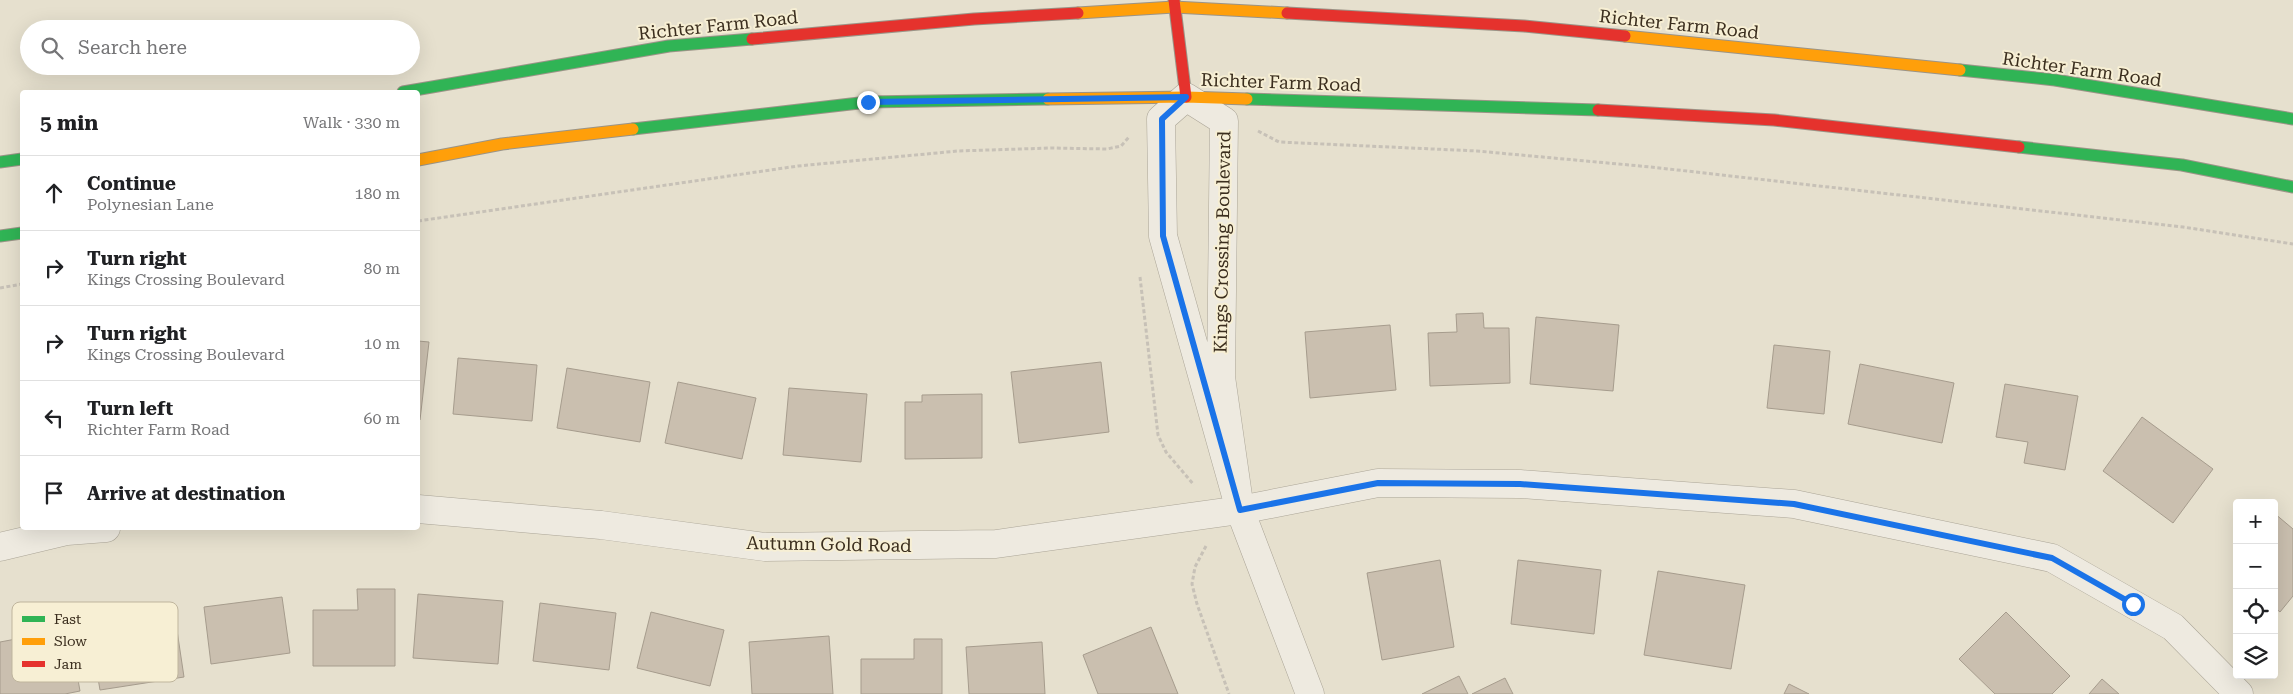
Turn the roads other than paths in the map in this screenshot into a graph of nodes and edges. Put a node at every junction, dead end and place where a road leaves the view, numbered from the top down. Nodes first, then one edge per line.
1 (1174, 3) edge
2 (415, 90) edge
3 (1186, 97) junction
4 (2293, 119) edge
5 (20, 159) edge
6 (420, 160) edge
7 (0, 162) edge
8 (2293, 187) edge
9 (20, 233) edge
10 (0, 236) edge
11 (420, 509) edge
12 (1240, 510) junction
13 (86, 530) edge
14 (0, 547) edge
15 (1310, 694) edge
16 (2239, 694) edge

1 - 2 main road, Richter Farm Road
1 - 3 main road
1 - 4 main road, Richter Farm Road
3 - 6 main road, Richter Farm Road
3 - 8 main road, Richter Farm Road
3 - 12 street, Kings Crossing Boulevard
3 - 12 street, Kings Crossing Boulevard
5 - 7 main road
9 - 10 main road
11 - 12 street, Autumn Gold Road
12 - 15 street, Kings Crossing Boulevard
12 - 16 street, Autumn Gold Road
13 - 14 street

